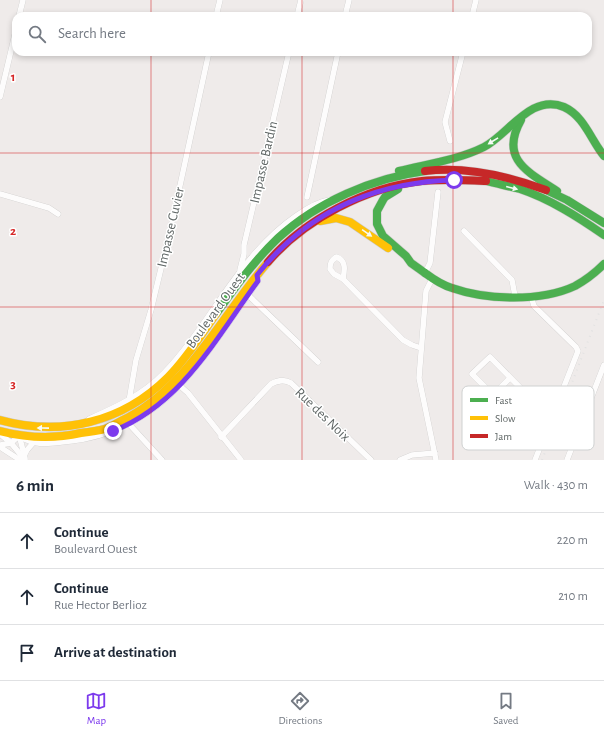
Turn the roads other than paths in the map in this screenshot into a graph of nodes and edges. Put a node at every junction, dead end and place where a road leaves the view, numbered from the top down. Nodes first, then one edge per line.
1 (23, 0) edge
2 (220, 0) edge
3 (301, 0) edge
4 (349, 0) edge
5 (476, 0) edge
6 (20, 12) edge
7 (217, 12) edge
8 (298, 12) edge
9 (346, 12) edge
10 (473, 12) edge
11 (12, 47) edge
12 (208, 56) edge
13 (288, 56) edge
14 (337, 56) edge
15 (462, 56) edge
16 (0, 97) edge
17 (522, 116) junction
18 (450, 141) dead end
19 (604, 156) edge
20 (371, 184) junction
21 (406, 184) junction
22 (438, 192) dead end
23 (0, 194) edge
24 (307, 197) dead end
25 (335, 199) junction
26 (584, 210) junction
27 (58, 214) dead end
28 (314, 222) junction
29 (604, 223) edge
30 (464, 231) dead end
31 (604, 235) edge
32 (411, 263) junction
33 (604, 264) edge
34 (239, 273) junction
35 (425, 273) junction
36 (257, 275) junction
37 (432, 278) junction
38 (343, 279) dead end
39 (248, 295) junction
40 (515, 296) junction
41 (531, 296) junction
42 (421, 348) junction
43 (318, 362) dead end
44 (604, 365) edge
45 (603, 373) edge
46 (510, 378) junction
47 (180, 386) junction
48 (484, 386) edge
49 (502, 386) edge
50 (518, 386) edge
51 (564, 386) edge
52 (594, 395) edge
53 (129, 400) junction
54 (0, 420) edge
55 (130, 424) junction
56 (18, 425) junction
57 (69, 427) junction
58 (0, 432) edge
59 (19, 436) junction
60 (221, 437) junction
61 (11, 443) junction
62 (33, 443) junction
63 (0, 446) edge
64 (539, 450) edge
65 (571, 450) edge
66 (435, 453) junction
67 (24, 459) edge
68 (162, 460) edge
69 (241, 460) edge
70 (371, 460) edge
71 (400, 460) edge
72 (436, 460) edge
73 (535, 460) edge
74 (567, 460) edge

1 - 6 street
2 - 7 street
3 - 8 street
4 - 9 street
5 - 10 street
11 - 16 street
12 - 53 street, Impasse Cuvier
13 - 34 street, Impasse Bardin
14 - 24 street
15 - 18 street
17 - 19 main road
17 -> 20 main road
17 - 26 main road
20 - 25 main road, Boulevard Ouest
20 - 26 main road, Boulevard Ouest
21 - 28 main road, Boulevard Ouest
21 -> 31 main road, Boulevard Ouest
21 - 32 main road
22 - 35 street
23 - 27 street
25 - 34 street
25 - 57 main road, Boulevard Ouest
26 - 29 main road, Boulevard Ouest
28 -> 32 main road
28 - 36 main road, Boulevard Ouest
30 - 40 street
32 - 35 main road
33 - 41 main road
34 - 53 street
35 - 37 main road
36 - 39 street
36 - 59 main road, Boulevard Ouest
37 - 40 main road
37 - 42 street
38 - 42 street
39 - 43 street
39 - 47 street
40 - 41 main road
41 - 51 street
42 - 66 street
44 - 45 street
45 - 52 street
46 - 48 street
46 - 49 street
46 - 50 street
47 - 55 street
47 - 60 street
53 - 57 street
54 - 56 main road, Boulevard Ouest
55 - 62 street
55 - 68 street
57 -> 56 main road, Boulevard Ouest
56 - 59 street
58 - 59 main road, Boulevard Ouest
58 - 61 street
59 - 61 street
59 - 62 street
59 - 67 street
60 - 69 street
60 - 70 street, Rue des Noix
61 - 63 street
61 - 67 street
62 - 67 street
63 - 67 street
64 - 73 street
65 - 74 street
66 - 71 street
66 - 72 street

